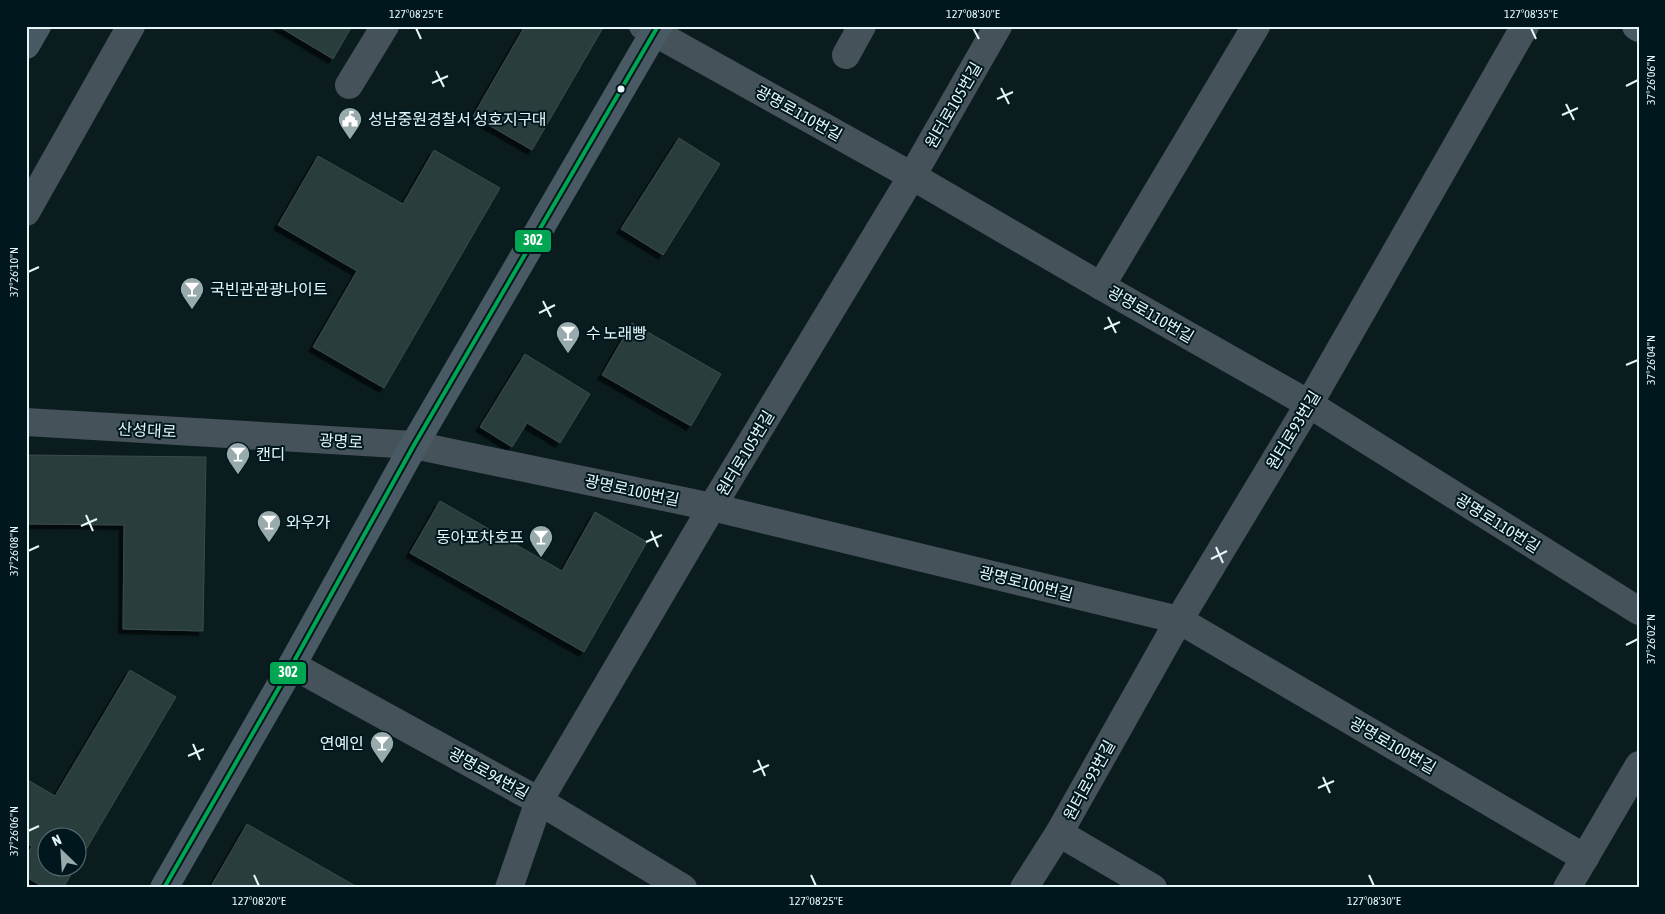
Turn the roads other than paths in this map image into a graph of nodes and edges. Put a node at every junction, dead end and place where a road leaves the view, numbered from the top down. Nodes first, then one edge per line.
1 (37, 26) edge
2 (131, 26) edge
3 (385, 26) edge
4 (862, 26) edge
5 (998, 26) edge
6 (1256, 26) edge
7 (1525, 26) edge
8 (651, 28) edge
9 (26, 45) edge
10 (846, 56) dead end
11 (350, 86) dead end
12 (912, 176) junction
13 (26, 212) edge
14 (1101, 286) junction
15 (1309, 404) junction
16 (26, 422) edge
17 (268, 437) joint
18 (414, 445) junction
19 (712, 507) junction
20 (1639, 611) edge
21 (1179, 620) junction
22 (292, 665) junction
23 (1639, 765) edge
24 (540, 801) junction
25 (1059, 833) junction
26 (1585, 858) junction
27 (164, 888) edge
28 (509, 888) edge
29 (683, 888) edge
30 (1024, 888) edge
31 (1153, 888) edge
32 (1567, 888) edge

1 - 9 main road
2 - 13 street
3 - 11 street
4 - 10 street
5 - 12 street, 원터로105번길
6 - 14 street
7 - 15 street, 원터로93번길
8 - 12 street, 광명로110번길
8 - 18 main road
12 - 14 street, 광명로110번길
12 - 19 street, 원터로105번길
14 - 15 street, 광명로110번길
15 - 20 street, 광명로110번길
15 - 21 street, 원터로93번길
16 - 17 street, 산성대로
17 - 18 street, 광명로
18 - 19 street, 광명로100번길
18 - 22 main road
19 - 21 street, 광명로100번길
19 - 24 street, 원터로105번길
21 - 25 street, 원터로93번길
21 - 26 street, 광명로100번길
22 - 24 street, 광명로94번길
22 - 27 main road
23 - 26 street
24 - 28 street, 원터로105번길
24 - 29 street, 광명로94번길
25 - 30 street, 원터로93번길
25 - 31 street, 원터로93번길
26 - 32 street

